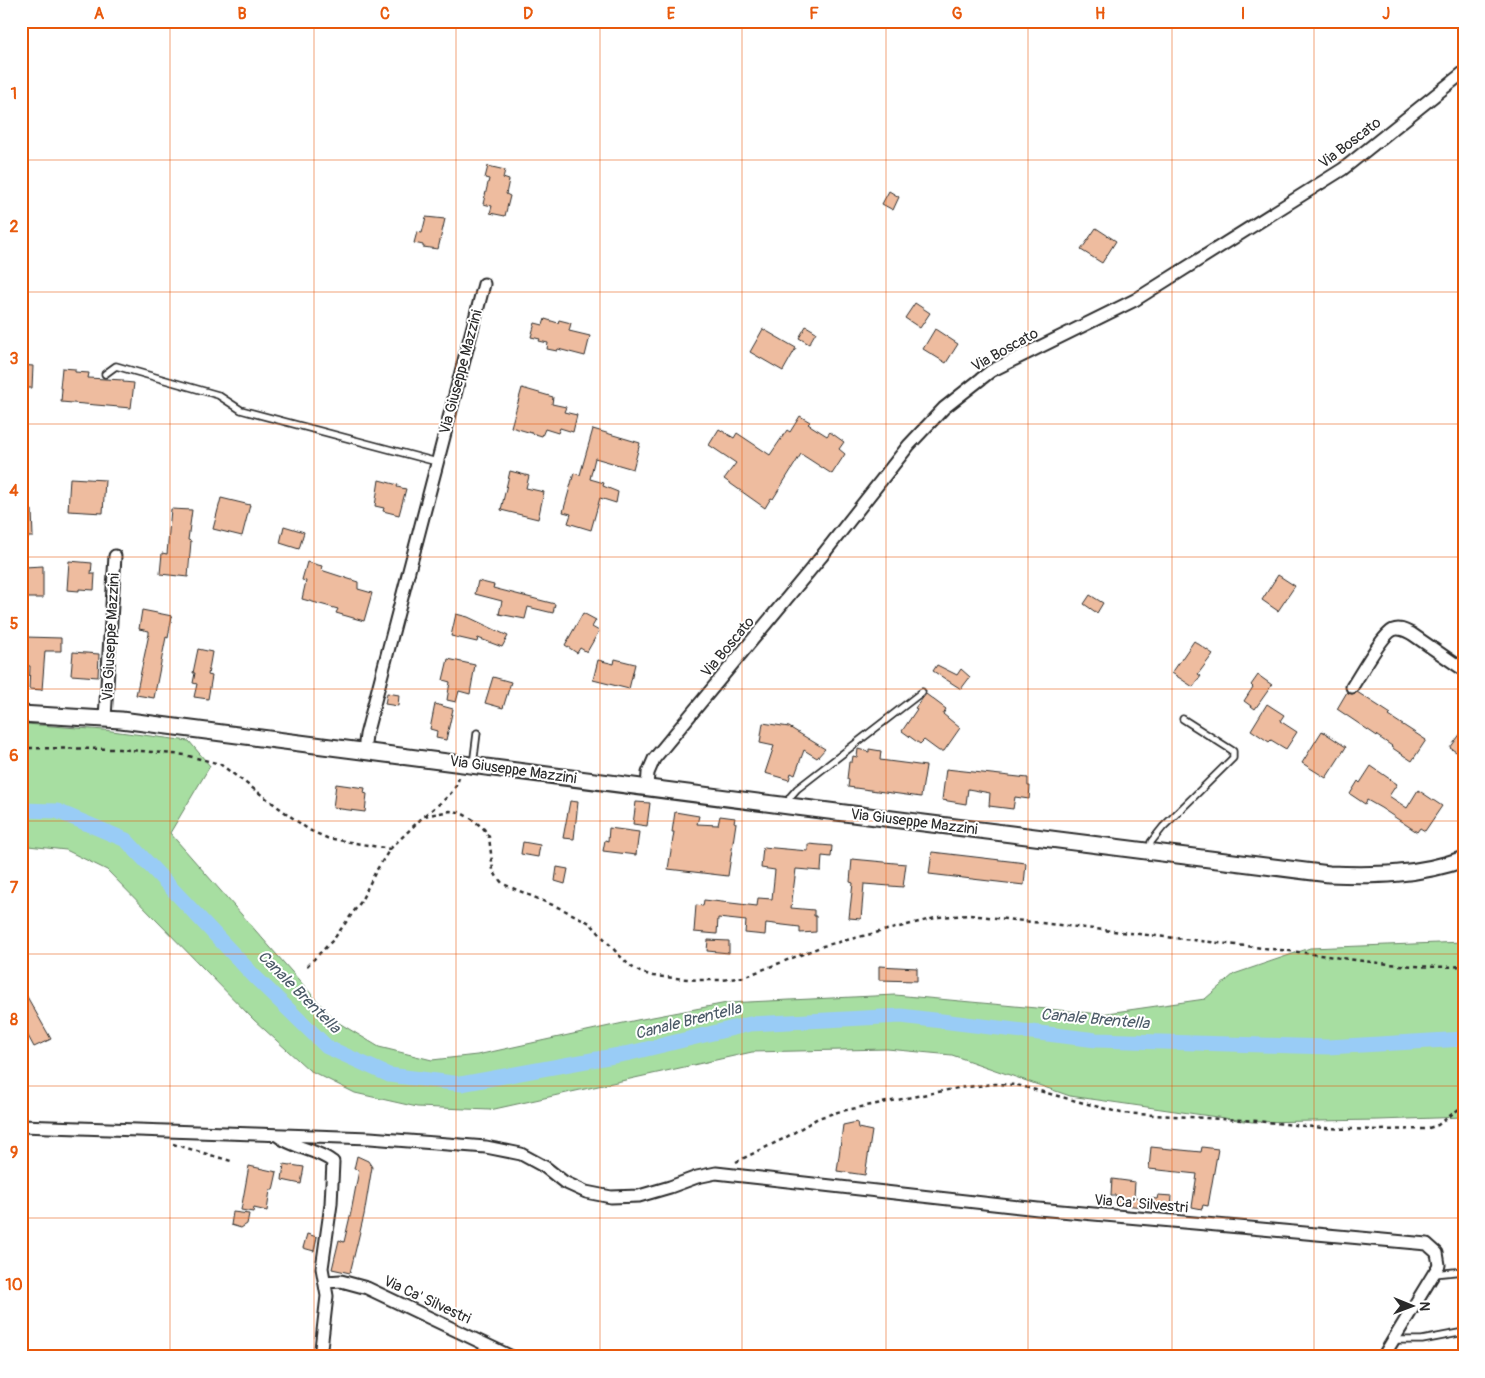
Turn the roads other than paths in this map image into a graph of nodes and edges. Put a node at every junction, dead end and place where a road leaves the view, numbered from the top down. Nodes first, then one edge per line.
1 (1464, 72) edge
2 (484, 284) dead end
3 (105, 374) dead end
4 (437, 462) junction
5 (115, 556) dead end
6 (1464, 670) edge
7 (1352, 688) dead end
8 (922, 692) dead end
9 (21, 714) edge
10 (105, 718) junction
11 (1183, 718) dead end
12 (477, 733) dead end
13 (364, 751) junction
14 (467, 764) junction
15 (647, 788) junction
16 (789, 806) junction
17 (1150, 852) junction
18 (1464, 859) edge
19 (21, 1126) edge
20 (277, 1135) junction
21 (1464, 1271) edge
22 (1433, 1274) junction
23 (326, 1282) junction
24 (1464, 1332) edge
25 (1393, 1340) junction
26 (320, 1357) edge
27 (512, 1357) edge
28 (1383, 1357) edge

1 - 15 street, Via Boscato
2 - 4 street, Via Giuseppe Mazzini
3 - 4 lane
4 - 13 street, Via Giuseppe Mazzini
5 - 10 street, Via Giuseppe Mazzini
6 - 7 street
8 - 16 lane
9 - 10 main road, Via Giuseppe Mazzini
10 - 13 main road, Via Giuseppe Mazzini
11 - 17 lane
12 - 14 lane
13 - 14 main road, Via Giuseppe Mazzini
14 - 15 main road, Via Giuseppe Mazzini
15 - 16 main road, Via Giuseppe Mazzini
16 - 17 main road, Via Giuseppe Mazzini
17 - 18 main road, Via Giuseppe Mazzini
19 - 20 street
20 - 22 street, Via Ca' Silvestri
20 - 23 street
21 - 22 lane
22 - 25 street, Via Ca' Silvestri
23 - 26 street
23 - 27 street, Via Ca' Silvestri
24 - 25 lane
25 - 28 street, Via Ca' Silvestri

